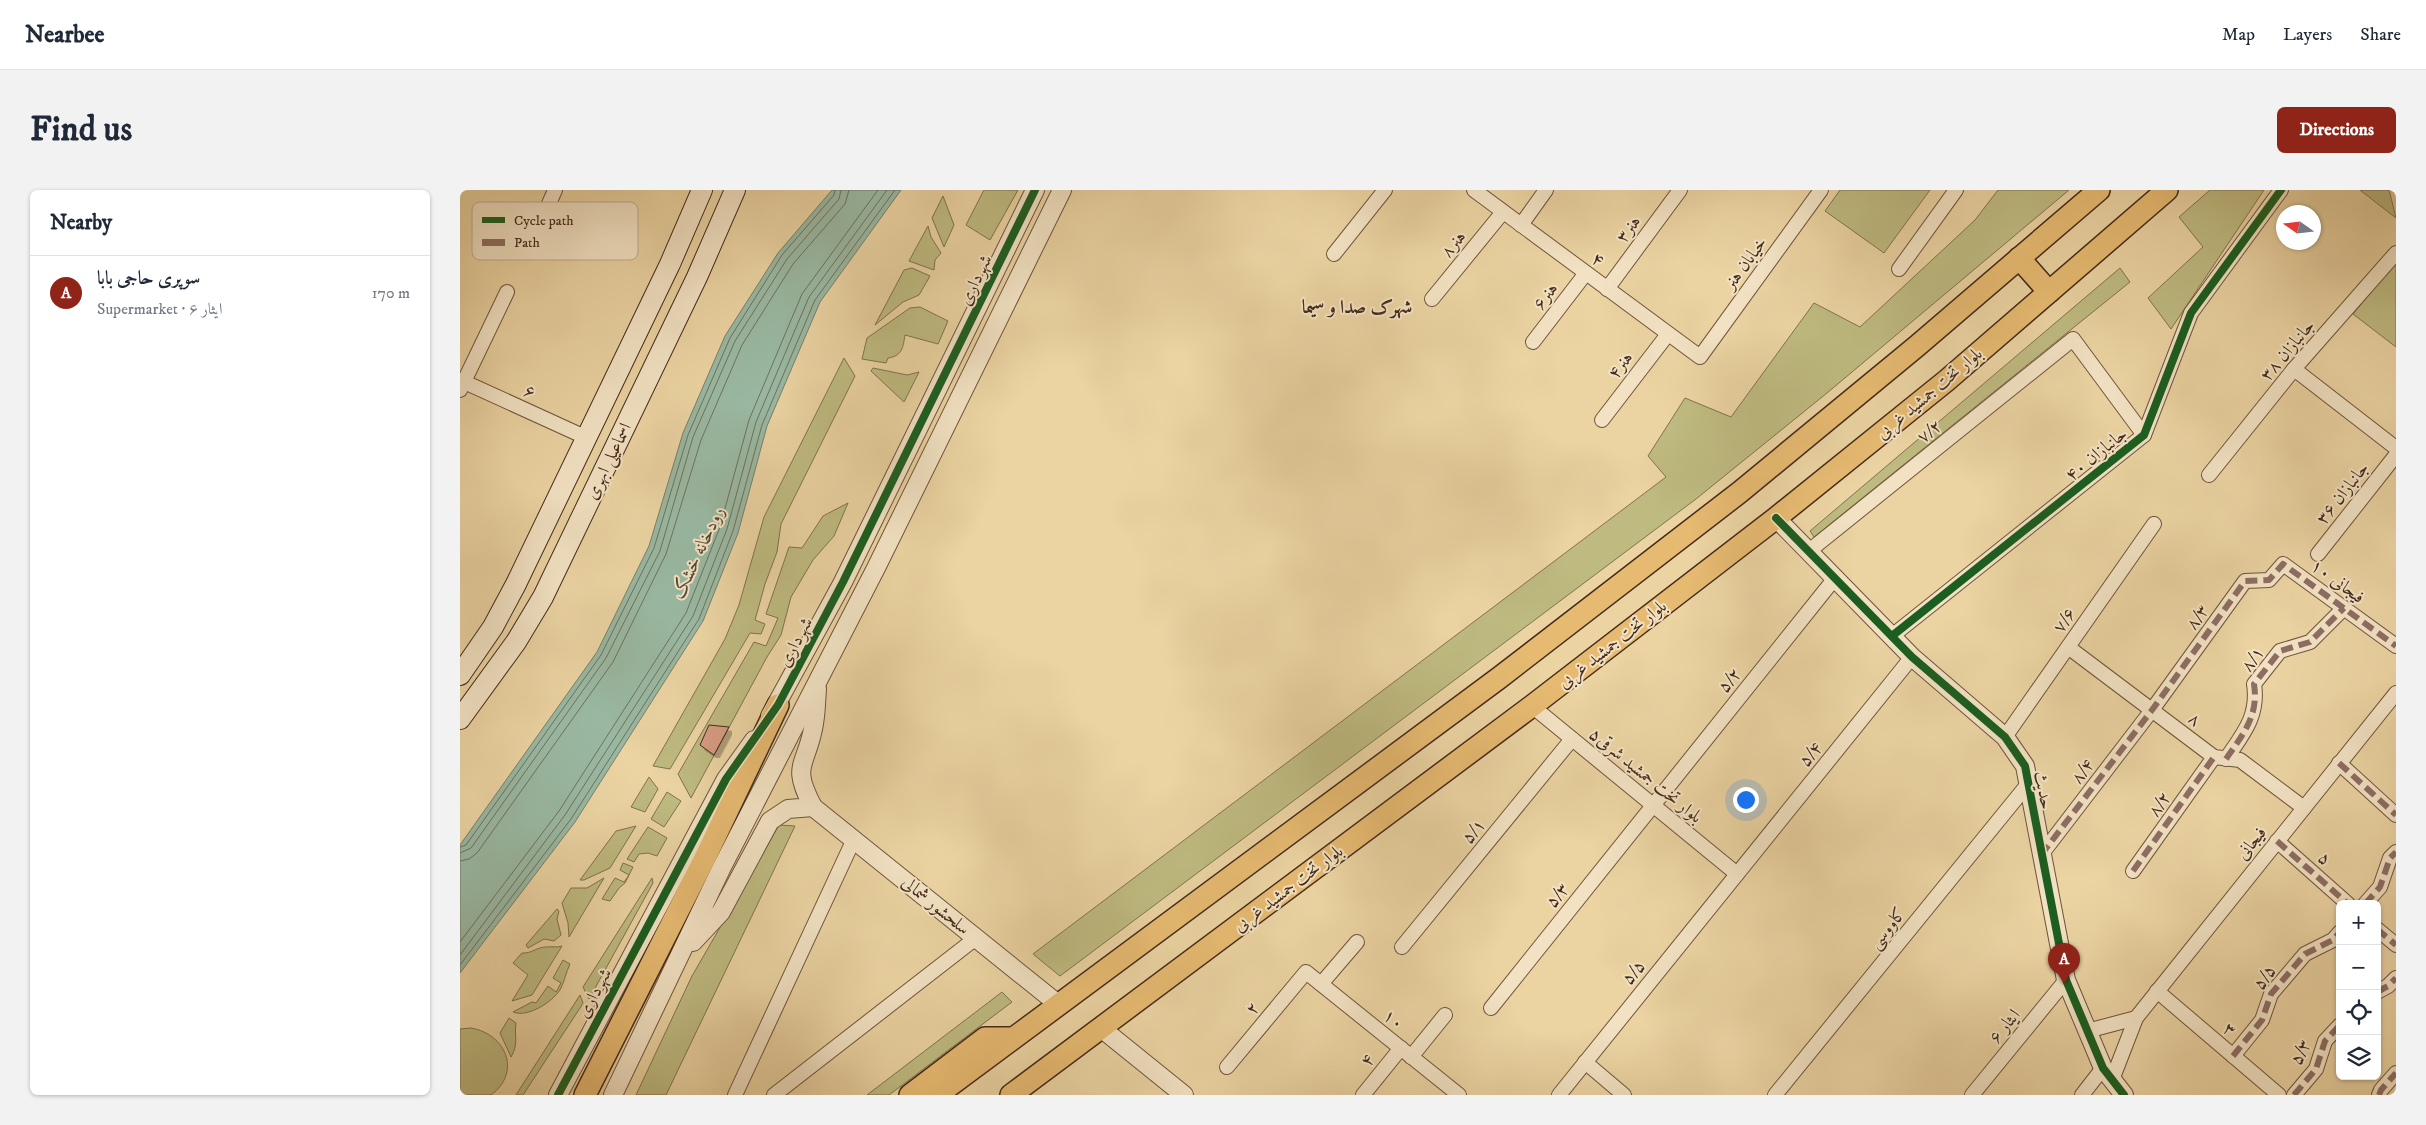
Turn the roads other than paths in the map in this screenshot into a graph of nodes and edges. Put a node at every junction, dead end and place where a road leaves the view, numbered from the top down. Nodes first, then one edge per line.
1 (555, 190) edge
2 (702, 190) edge
3 (735, 190) edge
4 (1035, 190) edge
5 (1062, 190) edge
6 (1385, 190) edge
7 (1474, 190) edge
8 (1546, 190) edge
9 (1680, 190) edge
10 (1821, 190) edge
11 (1956, 190) edge
12 (2099, 190) edge
13 (2168, 190) edge
14 (2281, 190) edge
15 (550, 202) edge
16 (1503, 212) junction
17 (1521, 225) junction
18 (2396, 253) edge
19 (1334, 254) dead end
20 (2019, 258) junction
21 (1899, 269) dead end
22 (1586, 273) junction
23 (1607, 289) junction
24 (507, 292) dead end
25 (2049, 292) junction
26 (1432, 299) dead end
27 (1668, 334) junction
28 (1533, 342) dead end
29 (1700, 357) joint
30 (2294, 369) junction
31 (461, 384) edge
32 (1602, 420) dead end
33 (2144, 435) junction
34 (585, 437) junction
35 (2396, 448) edge
36 (2396, 455) edge
37 (2209, 475) dead end
38 (1776, 518) junction
39 (2154, 524) dead end
40 (1809, 551) junction
41 (2318, 554) dead end
42 (2283, 564) joint
43 (1835, 578) junction
44 (2344, 608) junction
45 (1892, 636) junction
46 (2068, 646) junction
47 (2396, 646) edge
48 (1912, 657) junction
49 (460, 675) edge
50 (819, 679) junction
51 (2396, 693) edge
52 (778, 705) junction
53 (1532, 706) junction
54 (2152, 710) junction
55 (460, 719) edge
56 (2005, 737) junction
57 (1572, 739) junction
58 (2220, 758) junction
59 (2339, 763) junction
60 (2028, 784) junction
61 (1653, 805) junction
62 (813, 807) junction
63 (2304, 808) junction
64 (2396, 815) edge
65 (854, 839) junction
66 (2277, 841) junction
67 (2396, 852) edge
68 (2041, 855) junction
69 (2134, 871) dead end
70 (1737, 874) junction
71 (2343, 900) edge
72 (2369, 900) edge
73 (2381, 932) edge
74 (2336, 936) edge
75 (976, 938) junction
76 (1357, 942) dead end
77 (2396, 945) edge
78 (1402, 947) dead end
79 (682, 953) junction
80 (1306, 972) joint
81 (2396, 978) edge
82 (2066, 980) junction
83 (1321, 984) junction
84 (2381, 990) edge
85 (2157, 991) junction
86 (1058, 1004) junction
87 (1491, 1008) dead end
88 (1445, 1015) dead end
89 (2136, 1018) junction
90 (1101, 1028) junction
91 (2336, 1029) edge
92 (2088, 1031) junction
93 (1012, 1038) junction
94 (1406, 1053) junction
95 (2233, 1056) junction
96 (1585, 1062) junction
97 (1227, 1067) dead end
98 (2396, 1073) edge
99 (2108, 1074) junction
100 (1038, 1076) junction
101 (558, 1095) edge
102 (585, 1095) edge
103 (612, 1095) edge
104 (735, 1095) edge
105 (774, 1095) edge
106 (910, 1095) edge
107 (937, 1095) edge
108 (1011, 1095) edge
109 (1029, 1095) edge
110 (1184, 1095) edge
111 (1363, 1095) edge
112 (1459, 1095) edge
113 (1558, 1095) edge
114 (1624, 1095) edge
115 (1775, 1095) edge
116 (1972, 1095) edge
117 (2082, 1095) edge
118 (2124, 1095) edge
119 (2279, 1095) edge
120 (2294, 1095) edge
121 (2379, 1095) edge

1 - 15 street
2 - 34 main road, اسماعیلی ابهری
3 - 55 main road, اسماعیلی ابهری
4 - 52 street, شهرداری
5 - 50 street
6 - 19 street
7 - 16 street, ۴
8 - 17 street
9 - 23 street, هنر۳
10 - 29 street, خیابان هنر
11 - 21 street
12 - 20 main road
13 - 25 main road, بلوار تخت جمشید غربی
14 - 33 street, ۴۰ جانبازان
16 - 17 street, ۴
16 - 26 street, هنر۸
17 - 22 street, ۴
18 - 30 street, ۳۸ جانبازان
20 - 25 main road
20 - 86 main road
22 - 23 street, ۴
22 - 28 street, هنر۶
23 - 27 street, ۴
24 - 31 street
25 - 38 main road, بلوار تخت جمشید غربی
27 - 29 street, ۴
27 - 32 street, هنر۴
30 - 35 street
30 - 37 street, ۳۸ جانبازان
31 - 34 street, ۶
33 - 40 street, ۷/۲
33 - 45 street, ۴۰ جانبازان
34 - 49 main road, اسماعیلی ابهری
36 - 41 street, ۳۶ جانبازان
38 - 40 street, حدیث
38 - 53 main road, بلوار تخت جمشید غربی
39 - 46 street, ۷/۶
40 - 43 street, حدیث
42 - 44 street, فیجانی ۱۰
42 - 54 street, ۸/۳
43 - 45 street, حدیث
43 - 61 street, ۵/۲
44 - 47 street, فیجانی ۱۰
44 - 58 street, ۸/۱
45 - 48 street, حدیث
46 - 54 street, ۸
46 - 56 street, ۷/۶
48 - 56 street, حدیث
48 - 70 street, ۵/۴
50 - 62 street
50 - 79 street
51 - 59 street, فیجانی
52 - 101 street, شهرداری
52 - 102 main road
53 - 57 street, بلوار تخت جمشید شرقی۵
53 - 90 main road, بلوار تخت جمشید غربی
54 - 58 street, ۸
54 - 68 street, ۸/۴
56 - 60 street, حدیث
57 - 61 street, بلوار تخت جمشید شرقی۵
57 - 78 street, ۵/۱
58 - 63 street, ۸
58 - 69 street, ۸/۲
59 - 63 street, فیجانی
59 - 64 street
60 - 68 street, حدیث
60 - 115 street, کاووسی
61 - 70 street, بلوار تخت جمشید شرقی۵
61 - 87 street, ۵/۳
62 - 65 street, سلحشور شمالی
62 - 79 street
63 - 66 street, فیجانی
65 - 75 street, سلحشور شمالی
65 - 104 street
66 - 71 street, ۵
66 - 85 street, فیجانی
67 - 72 street
68 - 82 street, حدیث
70 - 96 street, ۵/۵
73 - 77 street
74 - 95 street, ۵/۵
75 - 86 street, سلحشور شمالی
75 - 105 street
76 - 83 street
79 - 103 street
80 - 83 street, ۱۰
80 - 97 street, ۲
81 - 84 street
82 - 92 street, حدیث
82 - 116 street, ایثار ۶
83 - 94 street, ۱۰
85 - 89 street, فیجانی
85 - 95 street, ۳
86 - 93 main road
88 - 94 street, ۴
89 - 92 street
89 - 99 street, فیجانی
90 - 100 main road, بلوار تخت جمشید غربی
90 - 110 street
91 - 120 street, ۵/۳
92 - 99 street, حدیث
93 - 106 main road
93 - 107 main road
94 - 111 street, ۴
94 - 112 street, ۱۰
95 - 119 street, ۳
96 - 113 street, ۵/۵
96 - 114 street
98 - 121 street
99 - 117 street, فیجانی
99 - 118 street, حدیث
100 - 108 main road, بلوار تخت جمشید غربی
100 - 109 main road

